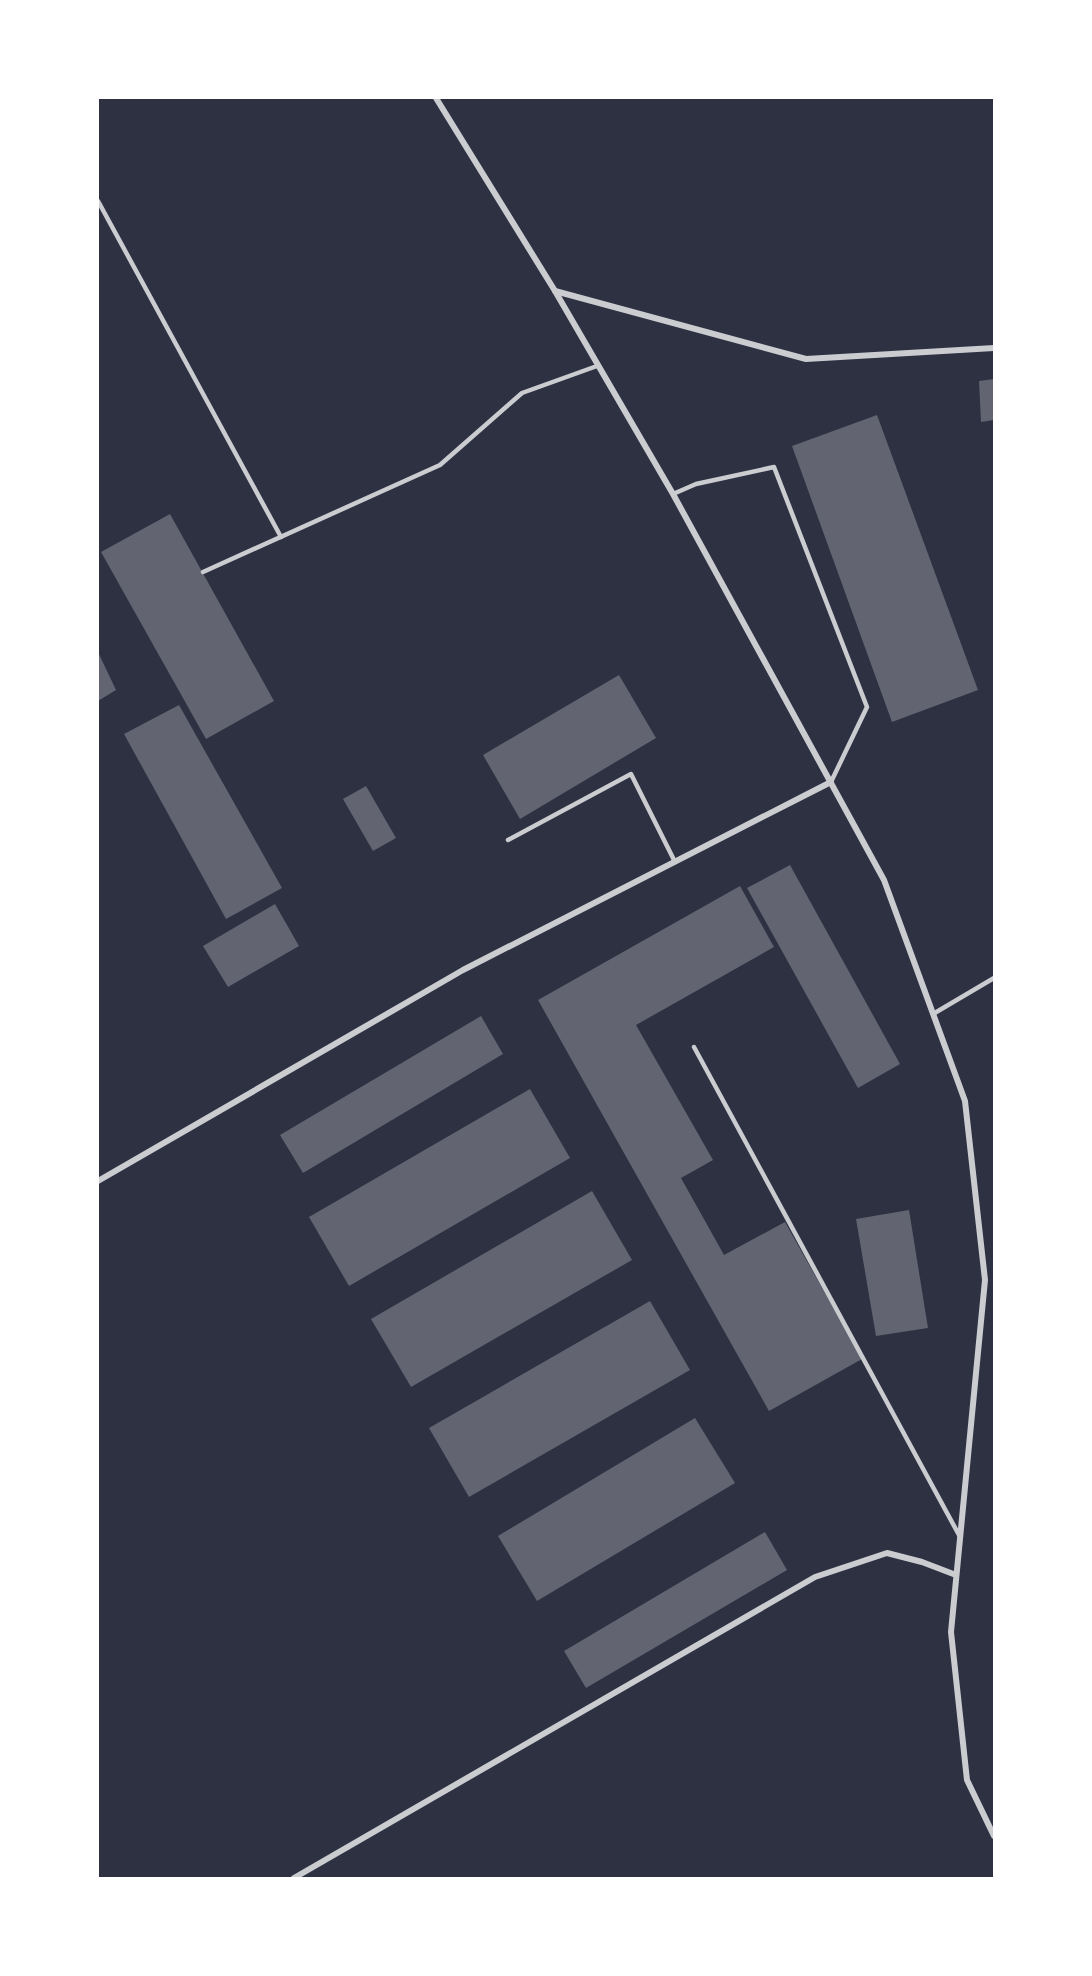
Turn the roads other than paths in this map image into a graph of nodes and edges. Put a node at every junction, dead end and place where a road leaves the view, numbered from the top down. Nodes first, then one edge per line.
1 (436, 98) edge
2 (98, 201) edge
3 (555, 291) junction
4 (994, 348) edge
5 (597, 366) junction
6 (674, 494) junction
7 (281, 537) junction
8 (204, 572) dead end
9 (831, 782) junction
10 (508, 840) dead end
11 (675, 862) junction
12 (994, 978) edge
13 (933, 1014) junction
14 (694, 1047) dead end
15 (98, 1181) edge
16 (959, 1535) junction
17 (956, 1575) junction
18 (994, 1836) edge
19 (294, 1878) edge

1 - 3 street
2 - 7 lane
3 - 4 street
3 - 5 street
5 - 6 street
5 - 7 lane
6 - 9 street
6 - 9 lane
7 - 8 lane
9 - 11 street
9 - 13 street
10 - 11 lane
11 - 15 street
12 - 13 lane
13 - 16 street
14 - 16 lane
16 - 17 street
17 - 18 street
17 - 19 street

